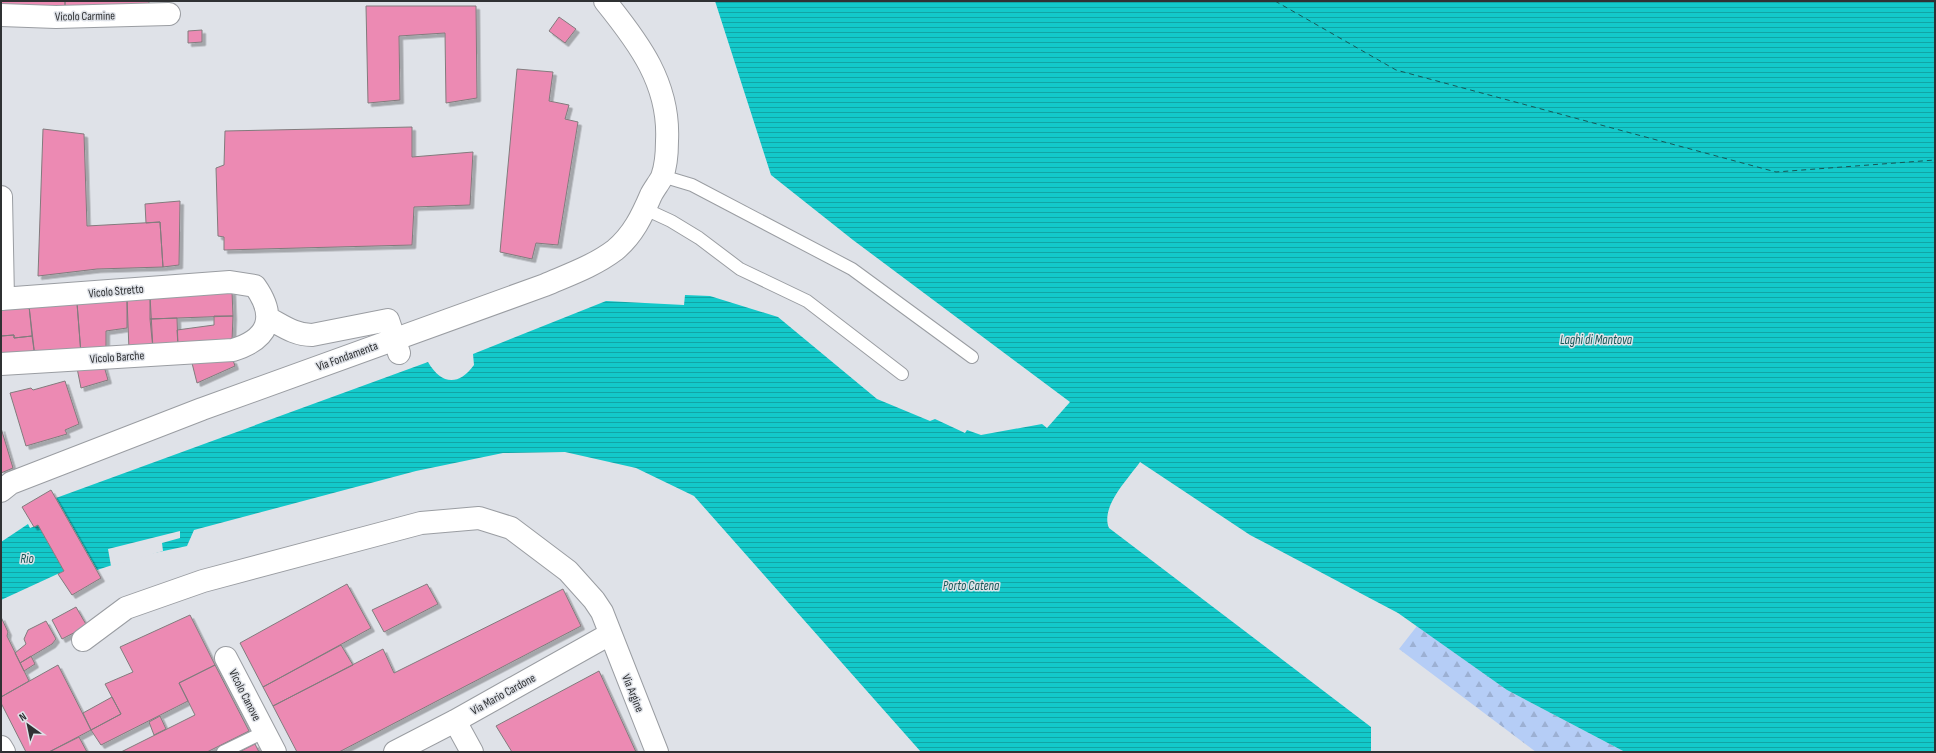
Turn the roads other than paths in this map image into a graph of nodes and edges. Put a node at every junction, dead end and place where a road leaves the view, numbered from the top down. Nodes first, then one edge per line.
1 (605, 1) edge
2 (169, 14) dead end
3 (1, 15) edge
4 (653, 192) junction
5 (1, 197) edge
6 (2, 299) edge
7 (268, 318) junction
8 (397, 346) junction
9 (972, 357) dead end
10 (1, 364) edge
11 (902, 374) dead end
12 (4, 487) edge
13 (610, 634) junction
14 (84, 640) dead end
15 (226, 658) dead end
16 (455, 721) junction
17 (264, 732) junction
18 (1, 747) edge
19 (4, 752) edge
20 (223, 752) edge
21 (275, 752) edge
22 (395, 752) edge
23 (472, 752) edge
24 (657, 752) edge

1 - 4 street, Via Fondamenta
2 - 3 street, Vicolo Carmine
4 - 8 street, Via Fondamenta
4 - 9 lane
4 - 11 lane
5 - 6 street
6 - 7 street, Vicolo Stretto
7 - 8 street
7 - 10 street, Vicolo Barche
8 - 12 street, Via Fondamenta
13 - 14 street, Via Argine
13 - 16 street, Via Mario Cardone
13 - 24 street, Via Argine
15 - 17 street, Vicolo Canove
16 - 22 street, Via Mario Cardone
16 - 23 street
17 - 20 lane, Vicolo Canove
17 - 21 street, Vicolo Canove
18 - 19 street

